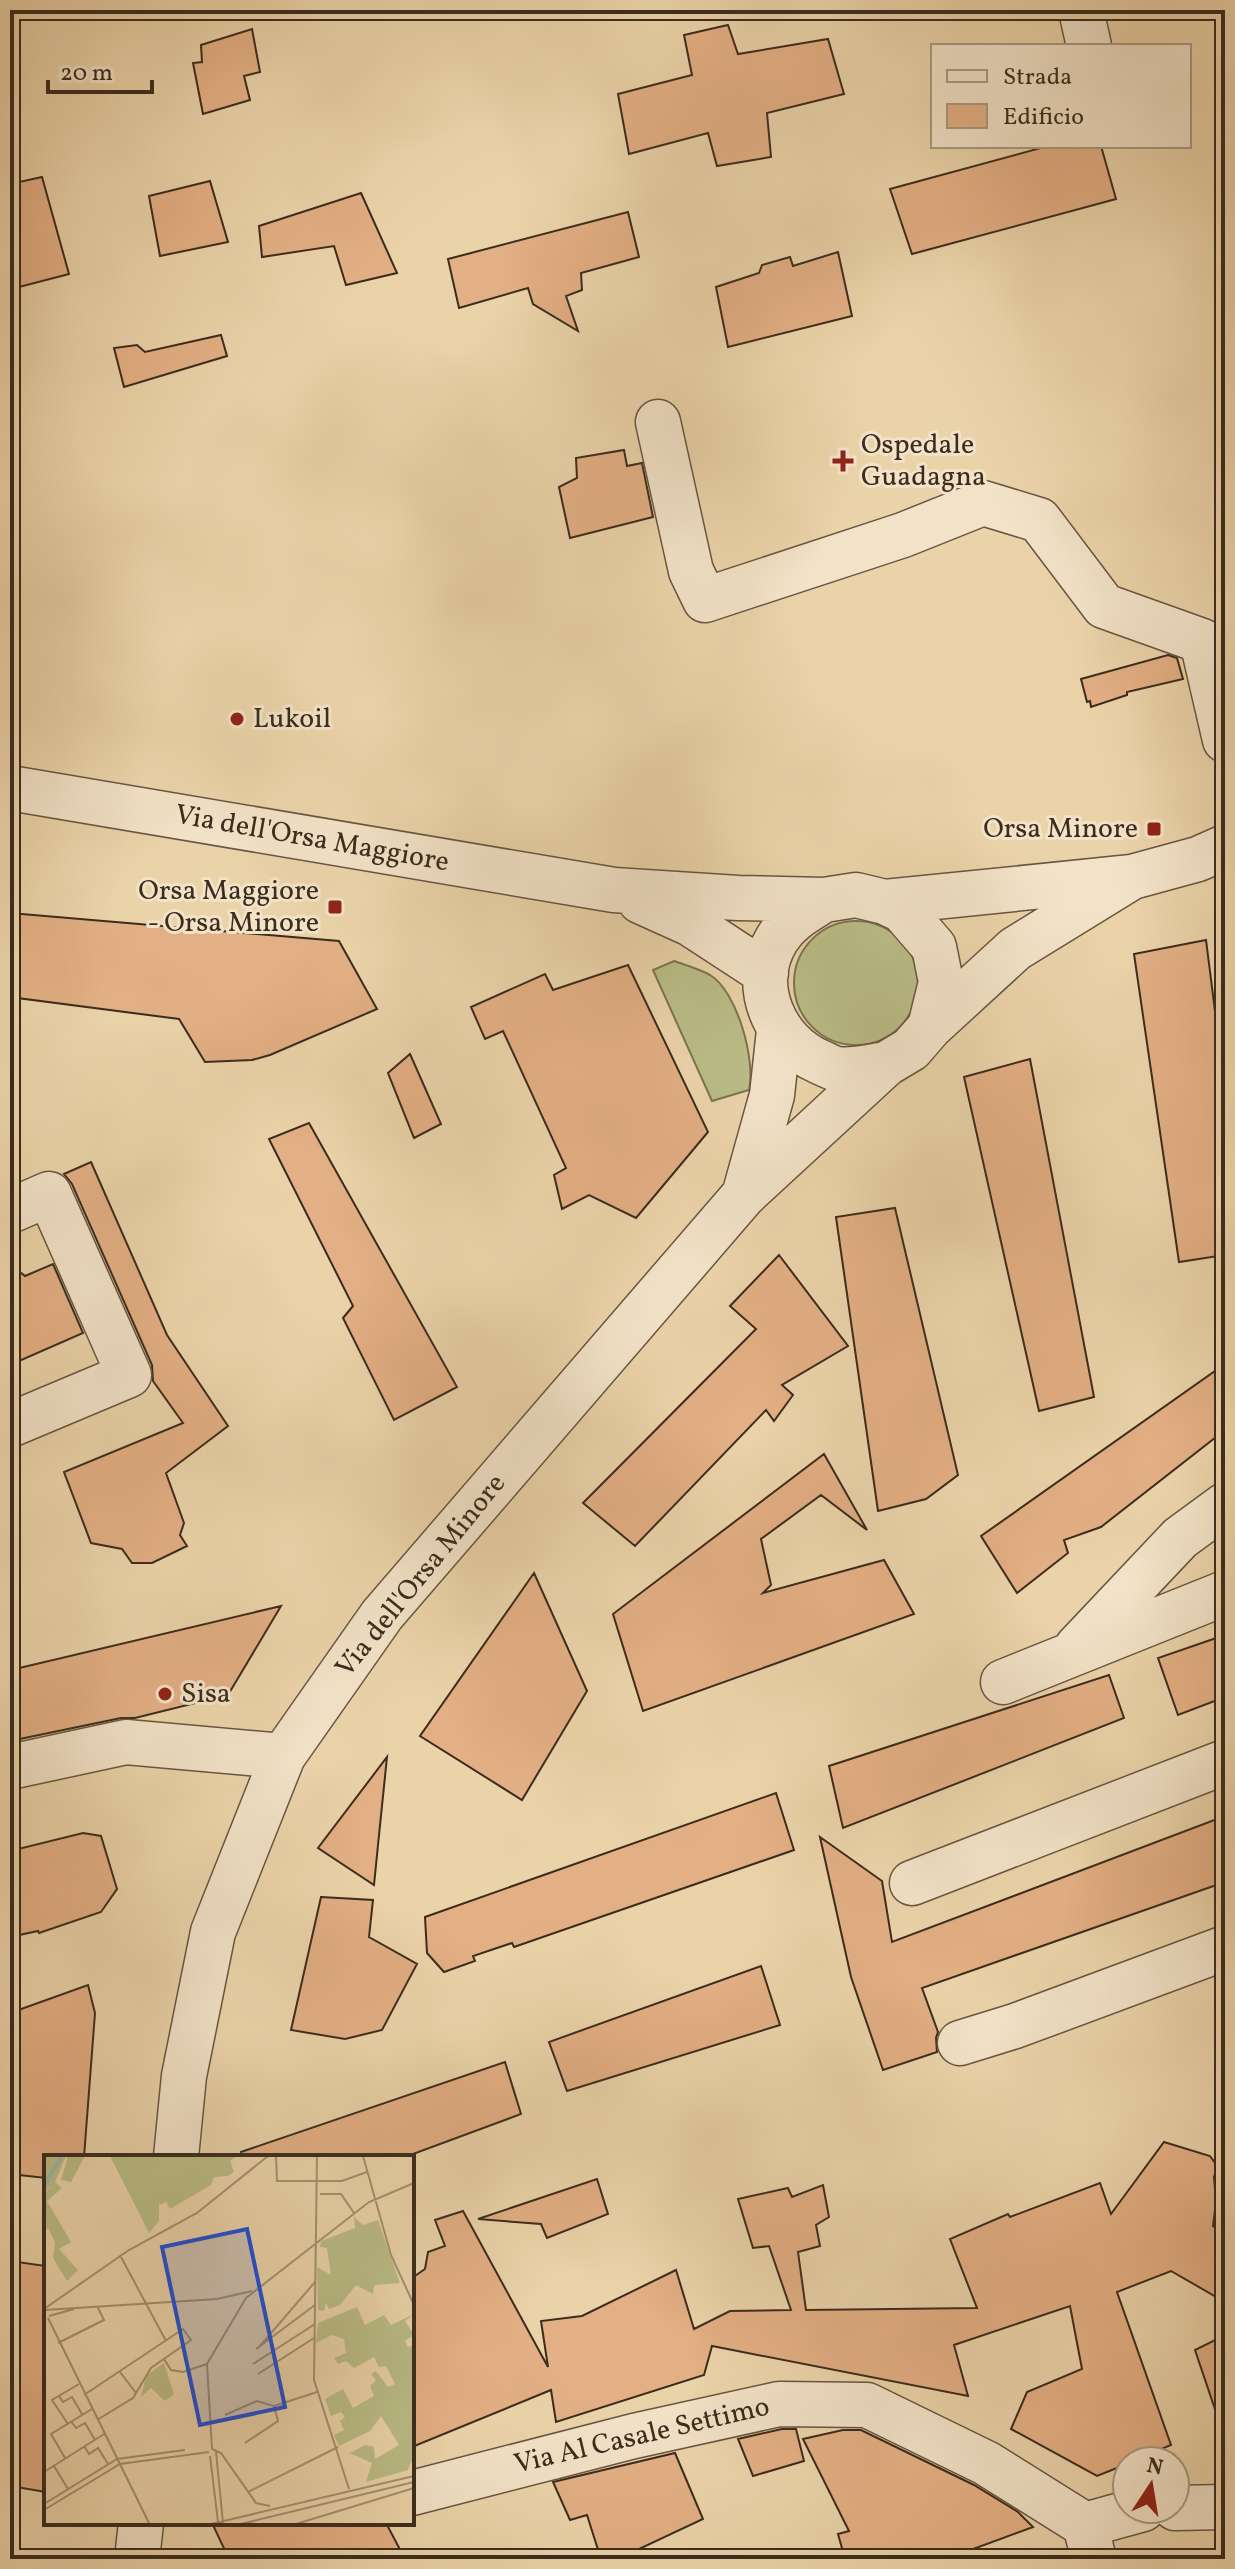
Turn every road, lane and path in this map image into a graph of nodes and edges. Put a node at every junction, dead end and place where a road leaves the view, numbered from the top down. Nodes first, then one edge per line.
1 (1081, 10) edge
2 (1089, 44) edge
3 (658, 422) dead end
4 (1225, 740) edge
5 (10, 788) edge
6 (1225, 847) edge
7 (1132, 877) junction
8 (614, 890) junction
9 (824, 900) junction
10 (885, 902) junction
11 (766, 973) junction
12 (930, 1027) junction
13 (779, 1030) junction
14 (886, 1064) junction
15 (744, 1195) junction
16 (10, 1211) edge
17 (10, 1425) edge
18 (1225, 1505) edge
19 (1225, 1593) edge
20 (1068, 1656) junction
21 (1003, 1682) dead end
22 (283, 1756) junction
23 (1225, 1762) edge
24 (10, 1767) edge
25 (912, 1883) dead end
26 (1225, 1948) edge
27 (960, 2043) dead end
28 (176, 2155) edge
29 (414, 2492) edge
30 (1225, 2507) edge
31 (1191, 2508) edge
32 (141, 2525) edge
33 (1117, 2525) edge
34 (1089, 2542) edge
35 (137, 2559) edge

1 - 2 street
3 - 4 street
5 - 8 street, Via dell'Orsa Maggiore
6 - 7 street
7 - 10 street
7 - 12 street
8 - 9 street
8 - 11 street
9 - 10 street
9 - 11 street
10 - 12 street
11 - 13 street
12 - 14 street
13 - 14 street
13 - 15 street
14 - 15 street, Via dell'Orsa Minore
15 - 22 street, Via dell'Orsa Minore
16 - 17 street
18 - 20 street
19 - 20 street
20 - 21 street
22 - 24 street
22 - 28 street, Via dell'Orsa Minore
23 - 25 street
26 - 27 street
29 - 34 street, Via Al Casale Settimo
30 - 31 street
32 - 35 street
33 - 34 street, Via Al Casale Settimo

